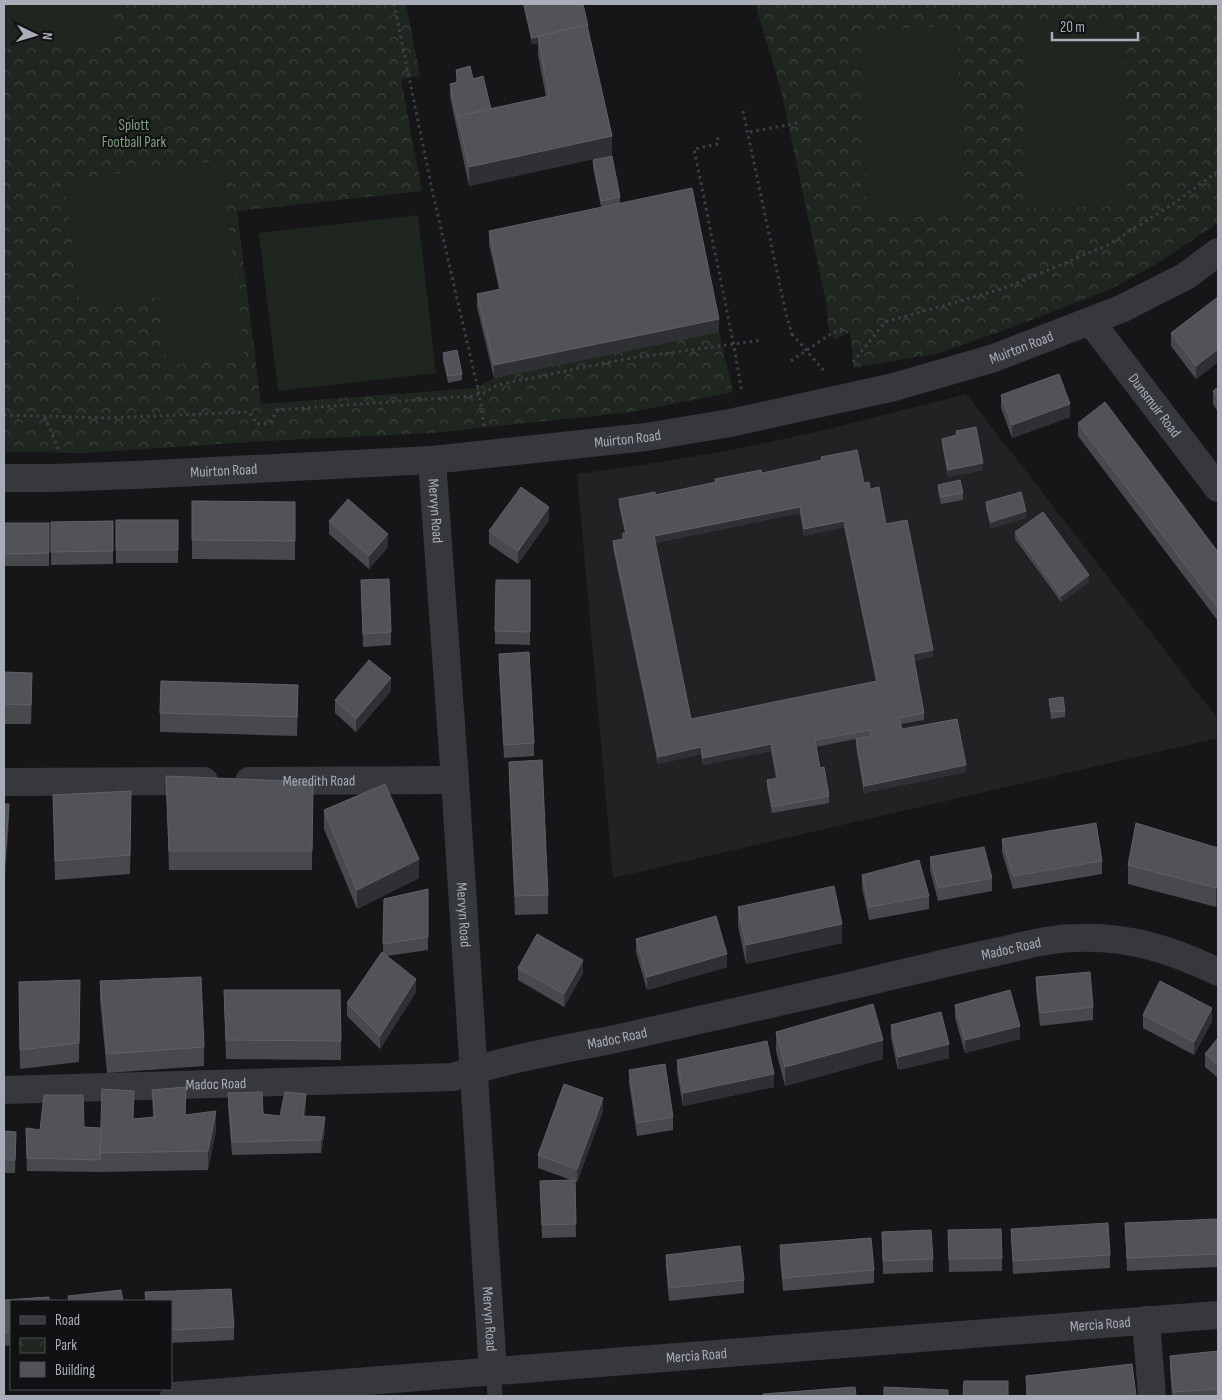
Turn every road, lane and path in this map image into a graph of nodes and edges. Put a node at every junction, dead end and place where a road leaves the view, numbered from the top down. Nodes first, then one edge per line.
1 (394, 4) edge
2 (743, 111) dead end
3 (798, 123) dead end
4 (747, 132) junction
5 (719, 138) dead end
6 (1218, 171) edge
7 (1218, 252) edge
8 (1090, 322) junction
9 (846, 327) dead end
10 (762, 340) dead end
11 (734, 346) junction
12 (806, 350) junction
13 (791, 361) dead end
14 (853, 362) dead end
15 (829, 377) dead end
16 (479, 394) junction
17 (743, 395) dead end
18 (4, 415) edge
19 (45, 416) junction
20 (485, 434) dead end
21 (60, 453) dead end
22 (432, 460) junction
23 (4, 478) edge
24 (1218, 488) edge
25 (455, 780) junction
26 (4, 782) edge
27 (1218, 972) edge
28 (474, 1070) junction
29 (4, 1090) edge
30 (1218, 1314) edge
31 (1146, 1320) junction
32 (494, 1384) edge
33 (174, 1396) edge
34 (1152, 1396) edge

1 - 16 path
2 - 4 path
3 - 4 path
4 - 12 path
5 - 11 path
6 - 14 path
7 - 8 street, Muirton Road
8 - 22 street, Muirton Road
8 - 24 street, Dunsmuir Road
9 - 12 path
10 - 11 path
11 - 16 path
11 - 17 path
12 - 13 path
12 - 15 path
16 - 19 path
16 - 20 path
18 - 19 path
19 - 21 path
22 - 23 street, Muirton Road
22 - 25 street, Mervyn Road
25 - 26 street, Meredith Road
25 - 28 street, Mervyn Road
27 - 28 street, Madoc Road
28 - 29 street, Madoc Road
28 - 32 street, Mervyn Road
30 - 31 street, Mercia Road
31 - 32 street, Mercia Road
31 - 34 street
32 - 33 street, Mercia Road

